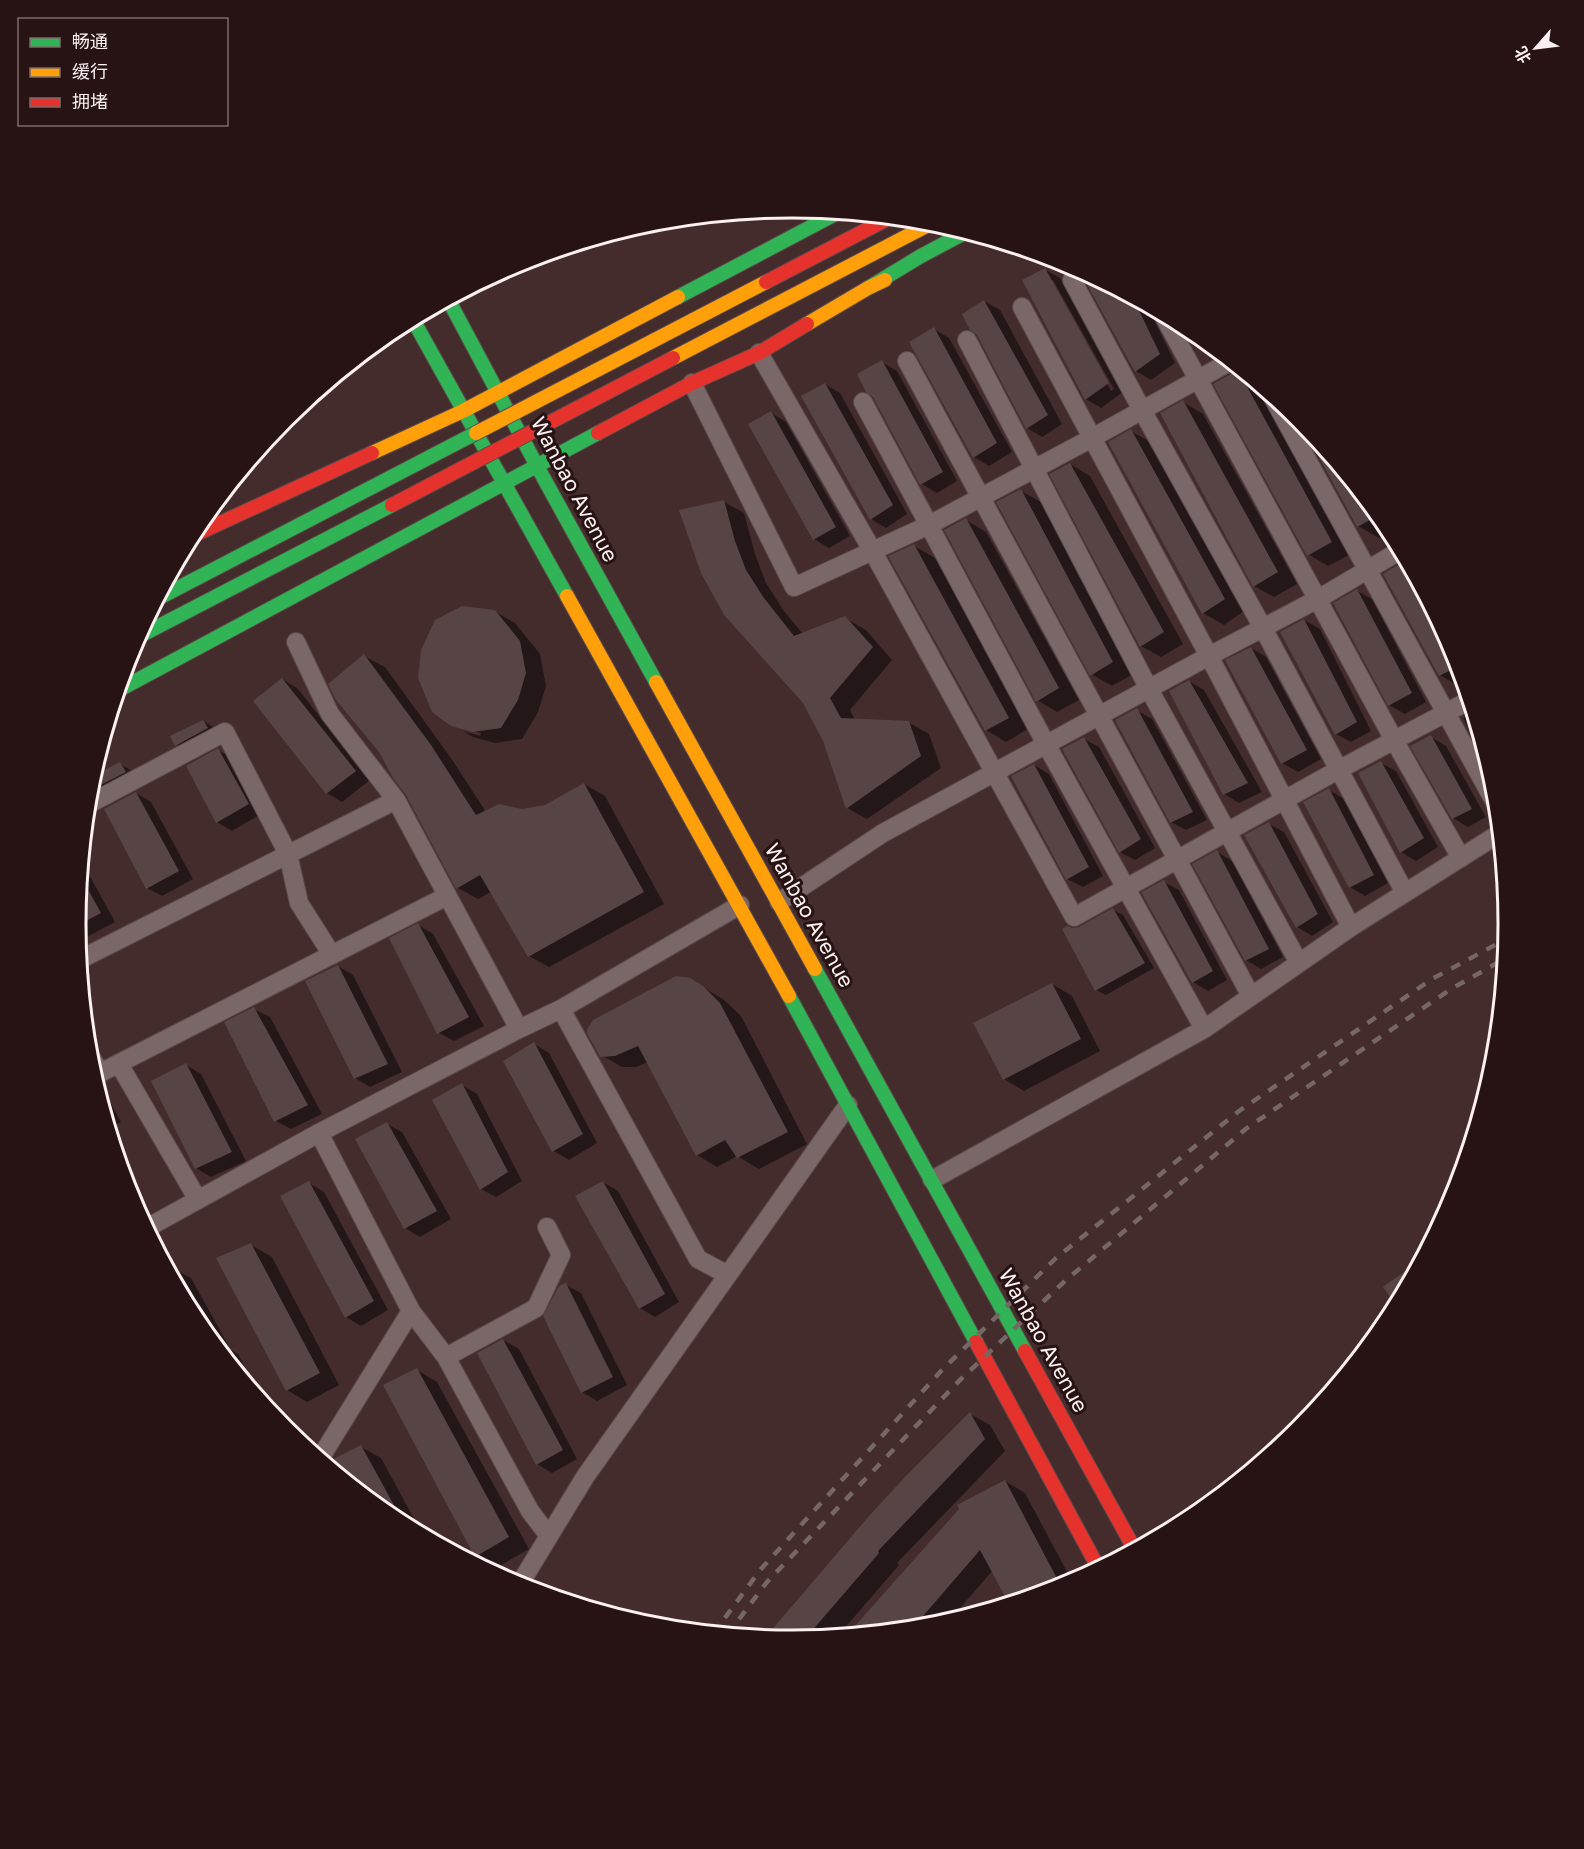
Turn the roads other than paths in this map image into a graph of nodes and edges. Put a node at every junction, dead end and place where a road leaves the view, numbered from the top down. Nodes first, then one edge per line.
1 (825, 219) edge
2 (878, 224) edge
3 (919, 230) edge
4 (964, 239) edge
5 (1072, 280) dead end
6 (452, 306) edge
7 (1022, 307) dead end
8 (417, 326) edge
9 (1170, 328) edge
10 (967, 340) dead end
11 (759, 353) junction
12 (907, 362) dead end
13 (1223, 365) edge
14 (1197, 380) junction
15 (692, 383) junction
16 (499, 392) junction
17 (862, 402) dead end
18 (1142, 410) junction
19 (463, 411) junction
20 (1283, 417) edge
21 (1092, 438) junction
22 (537, 466) junction
23 (1033, 470) junction
24 (504, 484) junction
25 (981, 497) junction
26 (928, 525) junction
27 (207, 529) edge
28 (872, 550) junction
29 (1393, 554) edge
30 (1366, 570) junction
31 (168, 593) edge
32 (1318, 598) junction
33 (1263, 628) junction
34 (149, 631) edge
35 (296, 642) dead end
36 (1209, 656) junction
37 (127, 686) edge
38 (1149, 689) junction
39 (1463, 704) edge
40 (1447, 713) junction
41 (1099, 716) junction
42 (1394, 740) junction
43 (1047, 744) junction
44 (1338, 770) junction
45 (996, 772) junction
46 (1484, 781) edge
47 (97, 800) edge
48 (396, 800) junction
49 (1283, 800) junction
50 (1226, 832) junction
51 (1493, 838) edge
52 (288, 854) junction
53 (1461, 858) junction
54 (1178, 859) junction
55 (1127, 887) junction
56 (1405, 893) junction
57 (447, 896) junction
58 (779, 902) junction
59 (740, 905) junction
60 (1351, 927) junction
61 (332, 955) junction
62 (87, 956) edge
63 (1299, 963) junction
64 (1251, 996) junction
65 (561, 1009) junction
66 (519, 1029) junction
67 (1204, 1029) junction
68 (119, 1064) junction
69 (102, 1072) edge
70 (848, 1105) junction
71 (319, 1133) junction
72 (932, 1180) junction
73 (198, 1200) junction
74 (152, 1225) edge
75 (547, 1227) dead end
76 (728, 1275) junction
77 (411, 1311) junction
78 (446, 1357) junction
79 (323, 1453) edge
80 (549, 1536) junction
81 (1131, 1543) edge
82 (1095, 1562) edge
83 (524, 1578) edge

1 - 16 main road
2 - 31 main road, bridge
3 - 34 main road, bridge
4 - 11 main road
5 - 18 street
6 - 16 main road, Wanbao Avenue
7 - 21 street
8 - 19 main road
9 - 14 street
10 - 23 street
11 - 15 main road
11 - 28 street
12 - 25 street
13 - 14 street
14 - 18 street
14 - 32 street
15 - 22 main road
15 - 28 street
16 - 19 main road
16 - 22 main road, Wanbao Avenue
17 - 26 street
18 - 21 street
18 - 33 street
19 - 24 main road
19 - 27 main road
20 - 30 street
21 - 23 street
21 - 36 street
22 - 24 main road
22 - 58 main road, Wanbao Avenue
23 - 25 street
23 - 38 street
24 - 37 main road
24 - 59 main road
25 - 26 street
25 - 41 street
26 - 28 street
26 - 43 street
28 - 45 street
29 - 30 street
30 - 32 street
30 - 40 street
32 - 33 street
32 - 42 street
33 - 36 street
33 - 44 street
35 - 48 street
36 - 38 street
36 - 49 street
38 - 41 street
38 - 50 street
39 - 40 street
40 - 42 street
40 - 46 street
41 - 43 street
41 - 54 street
42 - 44 street
42 - 53 street
43 - 45 street
43 - 55 street
44 - 49 street
44 - 56 street
45 - 55 street
45 - 58 street
47 - 52 street
48 - 52 street
48 - 57 street
49 - 50 street
49 - 60 street
50 - 54 street
50 - 63 street
51 - 53 street
52 - 61 street
52 - 62 street
53 - 56 street
54 - 55 street
54 - 64 street
55 - 67 street
56 - 60 street
57 - 61 street
57 - 66 street
58 - 72 main road, Wanbao Avenue
59 - 65 street
59 - 70 main road
60 - 63 street
61 - 68 street
63 - 64 street
64 - 67 street
65 - 66 street
65 - 76 street
66 - 71 street
67 - 72 street
68 - 69 street
68 - 73 street
70 - 76 street
70 - 82 main road
71 - 73 street
71 - 77 street
72 - 81 main road, Wanbao Avenue
73 - 74 street
75 - 78 street
76 - 80 street
77 - 78 street
77 - 79 street
78 - 80 street
80 - 83 street

